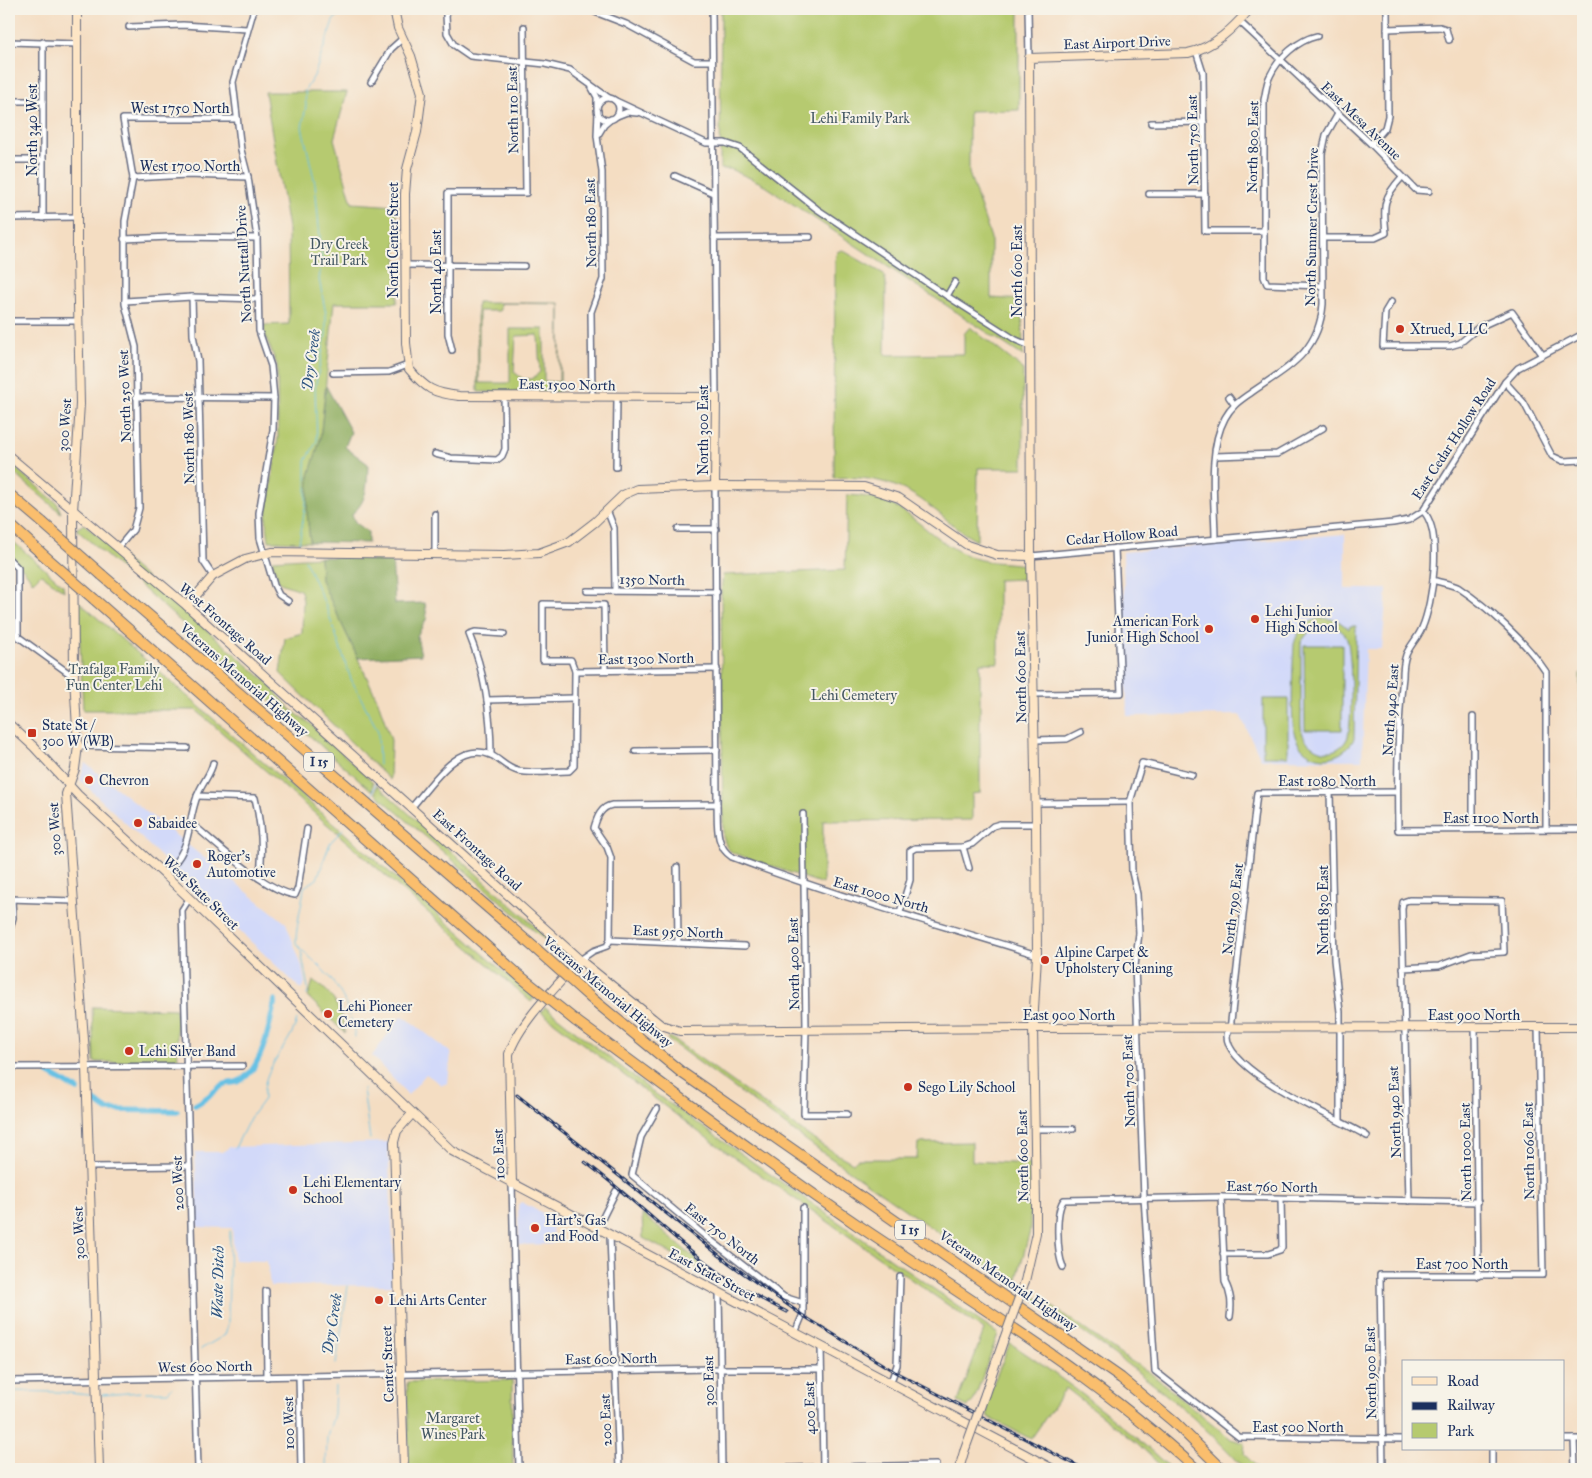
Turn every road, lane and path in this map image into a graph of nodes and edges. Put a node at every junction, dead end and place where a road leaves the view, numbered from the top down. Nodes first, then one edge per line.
1 (77, 9) edge
2 (254, 9) edge
3 (394, 9) edge
4 (449, 9) edge
5 (594, 9) edge
6 (712, 9) edge
7 (1028, 9) edge
8 (1250, 9) edge
9 (1387, 9) edge
10 (1239, 21) junction
11 (129, 27) dead end
12 (524, 27) dead end
13 (247, 29) junction
14 (1386, 29) junction
15 (1317, 36) dead end
16 (402, 40) junction
17 (1449, 40) dead end
18 (9, 42) edge
19 (43, 42) junction
20 (78, 44) junction
21 (1200, 49) junction
22 (1029, 58) junction
23 (1281, 60) junction
24 (712, 61) junction
25 (524, 62) junction
26 (371, 82) dead end
27 (589, 84) junction
28 (610, 98) junction
29 (9, 101) edge
30 (43, 101) junction
31 (616, 102) junction
32 (598, 109) junction
33 (639, 114) junction
34 (1338, 114) junction
35 (613, 118) junction
36 (124, 119) joint
37 (238, 119) junction
38 (1204, 122) junction
39 (1151, 123) dead end
40 (597, 136) junction
41 (712, 142) junction
42 (1371, 144) junction
43 (9, 160) edge
44 (43, 160) junction
45 (675, 176) dead end
46 (248, 177) junction
47 (1402, 177) junction
48 (133, 178) junction
49 (1429, 191) dead end
50 (448, 193) joint
51 (713, 193) junction
52 (1149, 194) dead end
53 (1205, 194) junction
54 (78, 217) junction
55 (9, 218) edge
56 (44, 218) junction
57 (1264, 231) junction
58 (810, 237) dead end
59 (257, 238) junction
60 (714, 238) junction
61 (1323, 238) junction
62 (124, 239) junction
63 (405, 265) junction
64 (447, 265) junction
65 (524, 266) dead end
66 (955, 282) dead end
67 (1322, 286) junction
68 (947, 296) junction
69 (192, 297) junction
70 (258, 299) junction
71 (125, 301) junction
72 (1391, 302) dead end
73 (9, 321) edge
74 (78, 321) junction
75 (1583, 334) edge
76 (1030, 346) junction
77 (452, 350) dead end
78 (1542, 354) junction
79 (408, 366) junction
80 (333, 374) dead end
81 (1505, 382) junction
82 (136, 397) junction
83 (199, 397) junction
84 (504, 397) junction
85 (1229, 397) dead end
86 (274, 398) junction
87 (592, 398) junction
88 (617, 398) junction
89 (716, 398) junction
90 (1234, 404) junction
91 (1323, 428) dead end
92 (435, 454) dead end
93 (9, 456) edge
94 (1215, 456) junction
95 (1583, 460) edge
96 (616, 467) dead end
97 (716, 486) junction
98 (9, 494) edge
99 (607, 510) junction
100 (73, 511) junction
101 (1423, 511) junction
102 (435, 514) dead end
103 (9, 524) edge
104 (678, 529) dead end
105 (716, 529) junction
106 (1215, 539) junction
107 (118, 548) junction
108 (1115, 548) junction
109 (264, 553) junction
110 (435, 554) junction
111 (1031, 556) junction
112 (9, 559) edge
113 (213, 576) junction
114 (1433, 580) junction
115 (587, 591) dead end
116 (615, 591) junction
117 (717, 592) junction
118 (288, 601) dead end
119 (188, 606) junction
120 (9, 630) edge
121 (504, 634) dead end
122 (18, 637) junction
123 (717, 669) junction
124 (605, 670) junction
125 (575, 671) junction
126 (74, 677) junction
127 (1034, 694) junction
128 (575, 698) junction
129 (487, 700) junction
130 (1473, 717) dead end
131 (9, 724) edge
132 (1081, 732) dead end
133 (1036, 740) junction
134 (78, 746) junction
135 (187, 748) dead end
136 (635, 750) dead end
137 (717, 750) junction
138 (491, 756) junction
139 (358, 758) joint
140 (213, 763) dead end
141 (1192, 775) dead end
142 (69, 786) junction
143 (1330, 792) junction
144 (1397, 792) junction
145 (1258, 793) joint
146 (197, 796) junction
147 (1130, 802) junction
148 (1036, 803) junction
149 (717, 804) junction
150 (412, 807) junction
151 (803, 814) dead end
152 (191, 823) junction
153 (1036, 824) junction
154 (307, 829) dead end
155 (1473, 829) junction
156 (1546, 829) junction
157 (1583, 829) edge
158 (1398, 830) joint
159 (963, 847) junction
160 (723, 849) joint
161 (677, 867) dead end
162 (969, 868) dead end
163 (164, 874) junction
164 (260, 878) junction
165 (804, 884) junction
166 (189, 898) junction
167 (10, 900) edge
168 (73, 901) junction
169 (900, 912) junction
170 (9, 932) edge
171 (610, 940) junction
172 (678, 943) junction
173 (745, 946) dead end
174 (1037, 955) junction
175 (580, 960) junction
176 (1403, 968) junction
177 (1230, 1027) junction
178 (1340, 1027) junction
179 (1403, 1027) junction
180 (1475, 1027) junction
181 (1583, 1027) edge
182 (1033, 1028) junction
183 (1138, 1028) junction
184 (1538, 1028) junction
185 (806, 1029) junction
186 (242, 1066) dead end
187 (9, 1067) edge
188 (86, 1067) junction
189 (186, 1067) junction
190 (377, 1079) joint
191 (657, 1109) dead end
192 (412, 1114) junction
193 (847, 1114) dead end
194 (1340, 1120) junction
195 (1035, 1129) junction
196 (1073, 1129) dead end
197 (1367, 1136) dead end
198 (189, 1166) junction
199 (88, 1167) junction
200 (512, 1184) junction
201 (616, 1191) dead end
202 (1144, 1197) junction
203 (1221, 1197) junction
204 (1281, 1199) junction
205 (1409, 1201) junction
206 (1478, 1202) junction
207 (803, 1208) dead end
208 (597, 1229) junction
209 (610, 1236) junction
210 (1223, 1254) junction
211 (1063, 1267) dead end
212 (1380, 1275) joint
213 (1543, 1275) joint
214 (1478, 1276) junction
215 (900, 1278) dead end
216 (266, 1292) dead end
217 (719, 1293) junction
218 (803, 1303) junction
219 (1230, 1316) dead end
220 (796, 1333) junction
221 (821, 1346) junction
222 (719, 1369) junction
223 (821, 1369) junction
224 (616, 1370) junction
225 (1155, 1371) joint
226 (516, 1372) junction
227 (401, 1374) junction
228 (299, 1376) junction
229 (267, 1377) junction
230 (196, 1378) junction
231 (9, 1380) edge
232 (97, 1380) junction
233 (890, 1384) junction
234 (1383, 1439) junction
235 (1402, 1439) edge
236 (1564, 1439) edge
237 (1574, 1439) junction
238 (1583, 1439) edge
239 (1492, 1450) edge
240 (936, 1465) dead end
241 (823, 1468) edge
242 (99, 1469) edge
243 (198, 1469) edge
244 (301, 1469) edge
245 (404, 1469) edge
246 (519, 1469) edge
247 (619, 1469) edge
248 (722, 1469) edge
249 (746, 1469) edge
250 (959, 1469) edge
251 (1053, 1469) edge
252 (1196, 1469) edge
253 (1222, 1469) edge
254 (1383, 1469) edge
255 (1492, 1469) edge
256 (1575, 1469) edge

1 - 20 street, 300 West
2 - 13 street, North Nuttall Drive
3 - 16 street, North Center Street
4 - 25 street
5 - 24 street
6 - 24 street, North 300 East
7 - 22 street, North 600 East
8 - 10 street
9 - 14 street
10 - 21 street
10 - 23 street, East Mesa Avenue
11 - 13 street
12 - 25 street, North 110 East
13 - 37 street, North Nuttall Drive
14 - 17 street
14 - 42 street
15 - 23 street, North 800 East
16 - 26 street
16 - 63 street, North Center Street
18 - 19 street
19 - 20 street
19 - 30 street, North 340 West
20 - 54 street, 300 West
21 - 22 street, East Airport Drive
21 - 38 street, North 750 East
22 - 76 street, North 600 East
23 - 34 street, East Mesa Avenue
23 - 57 street, North 800 East
24 - 41 street, North 300 East
25 - 27 street
25 - 50 street, North 110 East
27 - 28 street
27 - 32 street
28 - 31 street
28 - 32 street
29 - 30 street
30 - 44 street, North 340 West
31 - 33 street
31 - 35 street
32 - 35 street
32 - 40 street, North 180 East
33 - 35 street
33 - 41 street
34 - 42 street, East Mesa Avenue
34 - 61 street, North Summer Crest Drive
35 - 40 street
36 - 37 street, West 1750 North
36 - 48 street, North 250 West
37 - 46 street, North Nuttall Drive
38 - 39 street
38 - 53 street, North 750 East
40 - 87 street, North 180 East
41 - 51 street, North 300 East
41 - 68 street
42 - 47 street, East Mesa Avenue
43 - 44 street
44 - 56 street, North 340 West
45 - 51 street
46 - 48 street, West 1700 North
46 - 59 street, North Nuttall Drive
47 - 49 street, East Mesa Avenue
47 - 61 street
48 - 62 street, North 250 West
50 - 64 street, North 40 East
51 - 60 street, North 300 East
52 - 53 street
53 - 57 street, North 750 East
54 - 56 street
54 - 74 street, 300 West
55 - 56 street
57 - 67 street, North 800 East
58 - 60 street
59 - 62 street
59 - 70 street, North Nuttall Drive
60 - 89 street, North 300 East
61 - 67 street, North Summer Crest Drive
62 - 71 street, North 250 West
63 - 64 street
63 - 79 street, North Center Street
64 - 65 street
64 - 77 street, North 40 East
66 - 68 street
67 - 90 street, North Summer Crest Drive
68 - 76 street
69 - 70 street
69 - 71 street
69 - 83 street, North 180 West
70 - 86 street, North Nuttall Drive
71 - 82 street, North 250 West
72 - 78 street
73 - 74 street
74 - 100 street, 300 West
75 - 78 street, East Cedar Hollow Road
76 - 111 street, North 600 East
78 - 81 street, East Cedar Hollow Road
79 - 80 street
79 - 84 street, East 1500 North
81 - 95 street
81 - 101 street, East Cedar Hollow Road
82 - 83 street
82 - 107 street, North 250 West
83 - 86 street
83 - 113 street, North 180 West
84 - 87 street, East 1500 North
84 - 92 street
85 - 90 street
86 - 109 street, North Nuttall Drive
87 - 88 street, East 1500 North
88 - 89 street, East 1500 North
88 - 96 street
89 - 97 street, North 300 East
90 - 94 street, North Summer Crest Drive
91 - 94 street
93 - 100 street, West Frontage Road
94 - 106 street, North Summer Crest Drive
97 - 99 street
97 - 105 street, North 300 East
97 - 111 street
98 - 253 highway, Veterans Memorial Highway / I 15, bridge
99 - 110 street
99 - 116 street
100 - 107 street, West Frontage Road
100 - 126 street, 300 West
101 - 106 street, East Cedar Hollow Road
101 - 114 street, North 940 East
102 - 110 street
103 - 252 highway, I 15, bridge
104 - 105 street
105 - 117 street, North 300 East
106 - 108 street, Cedar Hollow Road
107 - 119 street, West Frontage Road
108 - 111 street, Cedar Hollow Road
108 - 127 street
109 - 110 street
109 - 113 street
109 - 118 street, North Nuttall Drive
111 - 127 street, North 600 East
112 - 122 street
113 - 119 street
114 - 144 street, North 940 East
114 - 156 street
115 - 116 street, 1350 North
116 - 117 street, 1350 North
117 - 123 street, North 300 East
119 - 139 street, West Frontage Road
120 - 122 street
121 - 129 street
122 - 126 street
123 - 124 street, East 1300 North
123 - 137 street, North 300 East
124 - 125 street, East 1300 North
124 - 125 street
125 - 128 street
126 - 134 street, 300 West
127 - 133 street, North 600 East
128 - 129 street
128 - 138 street
129 - 138 street
130 - 155 street
131 - 142 street, West State Street
132 - 133 street
133 - 148 street, North 600 East
134 - 135 street
134 - 142 street, 300 West
136 - 137 street
137 - 149 street, North 300 East
138 - 150 street
139 - 150 street, East Frontage Road
140 - 146 street
141 - 147 street, North 700 East
142 - 163 street, West State Street
142 - 168 street, 300 West
143 - 144 street, East 1080 North
143 - 145 street, East 1080 North
143 - 178 street, North 830 East
144 - 158 street, North 940 East
145 - 177 street, North 790 East
146 - 152 street
146 - 164 street
147 - 148 street
147 - 183 street, North 700 East
148 - 153 street, North 600 East
149 - 160 street, North 300 East
149 - 171 street
150 - 175 street, East Frontage Road
151 - 165 street, North 400 East
152 - 163 street
152 - 164 street
153 - 159 street
153 - 174 street, North 600 East
154 - 164 street
155 - 156 street, East 1100 North
155 - 158 street, East 1100 North
156 - 157 street, East 1100 North
159 - 162 street
159 - 169 street
160 - 165 street, East 1000 North
161 - 172 street
163 - 166 street, West State Street
165 - 169 street, East 1000 North
165 - 185 street, North 400 East
166 - 189 street, 200 West
166 - 190 street, West State Street
167 - 168 street
167 - 170 street
168 - 188 street, 300 West
169 - 174 street, East 1000 North
171 - 172 street, East 950 North
171 - 175 street
172 - 173 street, East 950 North
174 - 182 street, North 600 East
175 - 185 street, East 900 North
175 - 200 street, 100 East
176 - 176 street, North 940 East
176 - 179 street, North 940 East
177 - 178 street, East 900 North
177 - 183 street, East 900 North
177 - 194 street, North 790 East
178 - 179 street, East 900 North
178 - 194 street, North 830 East
179 - 180 street, East 900 North
179 - 205 street, North 940 East
180 - 184 street, East 900 North
180 - 206 street, North 1000 East
181 - 184 street, East 900 North
182 - 183 street, East 900 North
182 - 185 street, East 900 North
182 - 195 street, North 600 East
183 - 202 street, North 700 East
184 - 213 street, North 1060 East
185 - 193 street, North 400 East
186 - 189 street
187 - 188 street
188 - 189 street
188 - 199 street, 300 West
189 - 198 street, 200 West
190 - 192 street, East State Street
191 - 218 street, East 750 North
192 - 200 street, East State Street
192 - 227 street, Center Street
194 - 197 street
195 - 196 street
195 - 250 street, North 600 East, bridge
198 - 199 street
198 - 230 street, 200 West
199 - 232 street, 300 West
200 - 208 street, East State Street
200 - 226 street, 100 East
201 - 208 street
202 - 203 street, East 760 North
202 - 211 street, East 760 North
202 - 225 street, North 700 East
203 - 204 street, East 760 North
203 - 210 street
204 - 205 street, East 760 North
204 - 210 street
205 - 206 street, East 760 North
206 - 214 street, North 1000 East
207 - 218 street
208 - 209 street, East State Street
209 - 217 street, East State Street
209 - 224 street, 200 East
210 - 219 street
212 - 214 street, East 700 North
212 - 234 street, North 900 East
213 - 214 street, East 700 North
215 - 233 street
216 - 229 street
217 - 220 street, East State Street
217 - 222 street, 300 East
218 - 220 street
220 - 221 street, East State Street
221 - 223 street, 400 East
221 - 233 street, East State Street
222 - 223 street, East 600 North
222 - 224 street, East 600 North
222 - 248 street, 300 East
223 - 241 street, 400 East
224 - 226 street, East 600 North
224 - 247 street, 200 East
225 - 234 street, East 500 North
226 - 227 street, East 600 North
226 - 246 street, 100 East
227 - 228 street, West 600 North
227 - 245 street, Center Street
228 - 229 street, West 600 North
228 - 244 street, 100 West
229 - 230 street, West 600 North
230 - 232 street, West 600 North
230 - 243 street, 200 West
231 - 232 street, West 600 North
232 - 242 street, 300 West
233 - 251 street, East State Street
234 - 235 street, East 500 North
234 - 254 street, North 900 East
236 - 237 street
237 - 238 street
237 - 256 street
239 - 255 street
240 - 241 street
241 - 249 street

